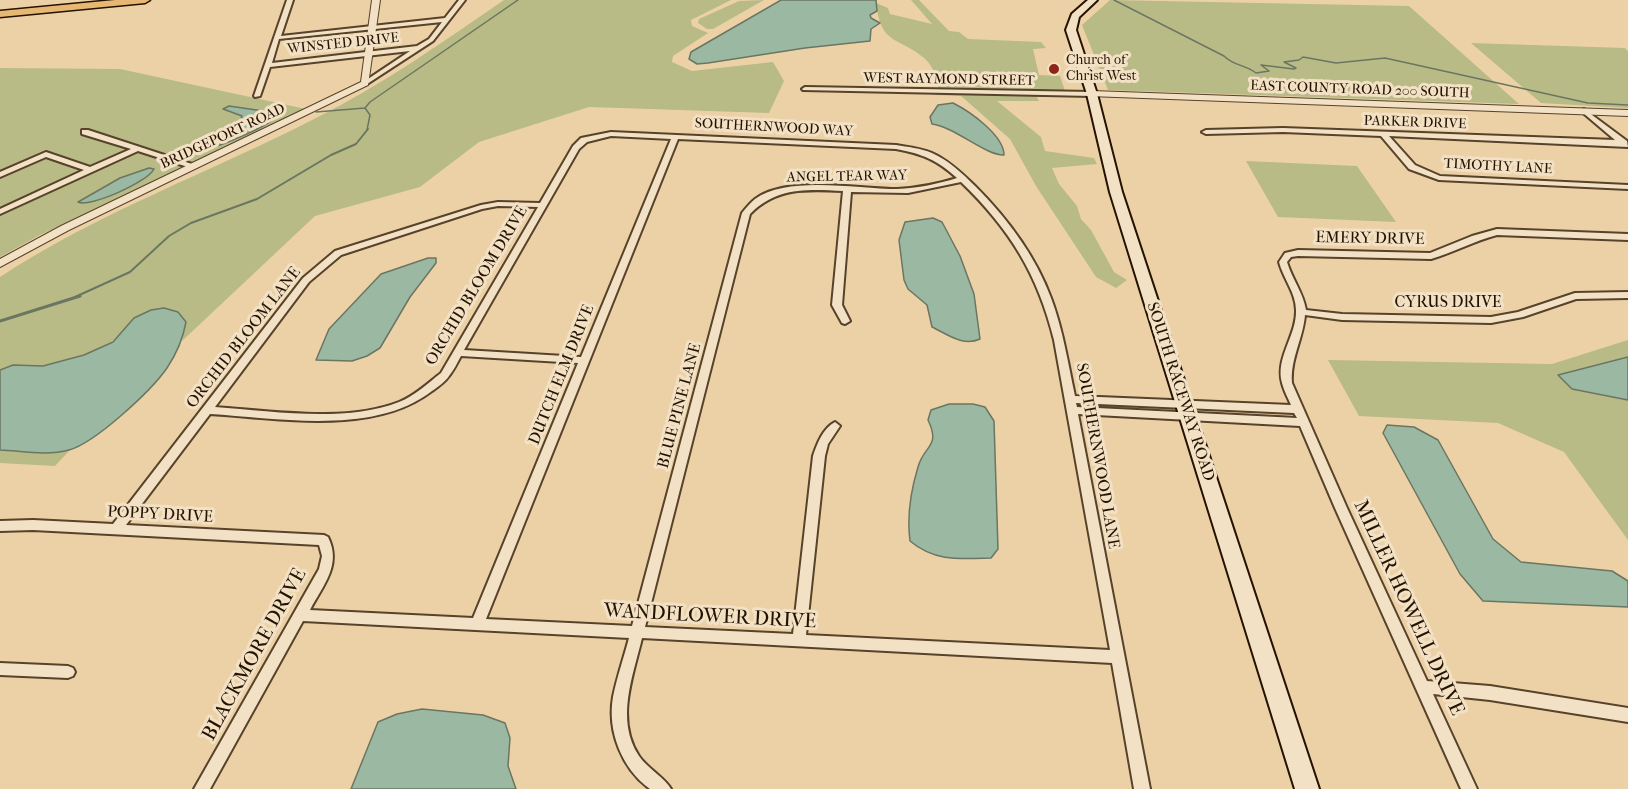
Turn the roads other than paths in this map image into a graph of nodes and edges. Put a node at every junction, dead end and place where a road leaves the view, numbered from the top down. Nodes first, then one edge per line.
1 (144, 0) edge
2 (290, 0) edge
3 (376, 0) edge
4 (462, 0) edge
5 (1093, 0) edge
6 (0, 14) edge
7 (447, 20) junction
8 (372, 28) junction
9 (276, 38) junction
10 (420, 48) junction
11 (368, 54) junction
12 (268, 65) junction
13 (365, 83) junction
14 (805, 89) dead end
15 (1092, 94) junction
16 (257, 96) dead end
17 (1584, 111) junction
18 (1628, 113) edge
19 (85, 132) dead end
20 (1206, 132) dead end
21 (1383, 134) junction
22 (600, 135) joint
23 (675, 137) junction
24 (1626, 145) edge
25 (138, 148) junction
26 (944, 163) joint
27 (194, 166) junction
28 (91, 170) junction
29 (0, 175) edge
30 (963, 179) junction
31 (1628, 187) edge
32 (847, 190) junction
33 (766, 196) joint
34 (543, 205) junction
35 (0, 212) edge
36 (1628, 237) edge
37 (0, 264) edge
38 (1628, 295) edge
39 (1301, 312) junction
40 (845, 321) dead end
41 (458, 353) junction
42 (584, 360) junction
43 (1071, 404) junction
44 (1297, 409) junction
45 (207, 410) junction
46 (1185, 410) junction
47 (1302, 422) junction
48 (835, 426) dead end
49 (0, 526) edge
50 (116, 529) junction
51 (319, 540) joint
52 (299, 615) junction
53 (477, 624) junction
54 (637, 633) junction
55 (799, 642) junction
56 (1118, 657) junction
57 (0, 669) edge
58 (68, 672) dead end
59 (1424, 687) junction
60 (1628, 715) edge
61 (202, 789) edge
62 (663, 789) edge
63 (1142, 789) edge
64 (1307, 789) edge
65 (1469, 789) edge

1 - 6 main road
2 - 9 street
3 - 8 street
4 - 7 street, BRIDGEPORT ROAD
5 - 15 main road, SOUTH RACEWAY ROAD
7 - 8 street
7 - 10 street, BRIDGEPORT ROAD
8 - 9 street
8 - 11 street
9 - 12 street
10 - 11 street, WINSTED DRIVE
10 - 13 street, BRIDGEPORT ROAD
11 - 12 street, WINSTED DRIVE
11 - 13 street
12 - 16 street
13 - 27 street, BRIDGEPORT ROAD
14 - 15 street, WEST RAYMOND STREET
15 - 17 street, EAST COUNTY ROAD 200 SOUTH
15 - 46 main road, SOUTH RACEWAY ROAD
17 - 18 street, EAST COUNTY ROAD 200 SOUTH
17 - 24 street
19 - 25 street
20 - 21 street, PARKER DRIVE
21 - 24 street, PARKER DRIVE
21 - 31 street, TIMOTHY LANE
22 - 23 street, SOUTHERNWOOD WAY
22 - 34 street, ORCHID BLOOM DRIVE
23 - 26 street, SOUTHERNWOOD WAY
23 - 42 street, DUTCH ELM DRIVE
25 - 27 street
25 - 28 street
26 - 30 street, SOUTHERNWOOD LANE
27 - 37 street, BRIDGEPORT ROAD
28 - 29 street
28 - 35 street
30 - 32 street, ANGEL TEAR WAY
30 - 43 street, SOUTHERNWOOD LANE
32 - 33 street, ANGEL TEAR WAY
32 - 40 street
33 - 54 street, BLUE PINE LANE
34 - 41 street, ORCHID BLOOM DRIVE
34 - 45 street, ORCHID BLOOM LANE
36 - 39 street, EMERY DRIVE
38 - 39 street, CYRUS DRIVE
39 - 44 street, MILLER HOWELL DRIVE
41 - 42 street
41 - 45 street, ORCHID BLOOM DRIVE
42 - 53 street, DUTCH ELM DRIVE
43 - 46 street
43 - 56 street, SOUTHERNWOOD LANE
44 - 46 street
44 - 47 street, MILLER HOWELL DRIVE
45 - 50 street, ORCHID BLOOM LANE
46 - 47 street
46 - 64 main road, SOUTH RACEWAY ROAD
47 - 59 street, MILLER HOWELL DRIVE
48 - 55 street
49 - 50 street, POPPY DRIVE
50 - 51 street, POPPY DRIVE
51 - 52 street, BLACKMORE DRIVE
52 - 53 street, WANDFLOWER DRIVE
52 - 61 street, BLACKMORE DRIVE
53 - 54 street, WANDFLOWER DRIVE
54 - 55 street, WANDFLOWER DRIVE
54 - 62 street, BLUE PINE LANE
55 - 56 street, WANDFLOWER DRIVE
56 - 63 street, SOUTHERNWOOD LANE
57 - 58 street
59 - 60 street
59 - 65 street, MILLER HOWELL DRIVE

